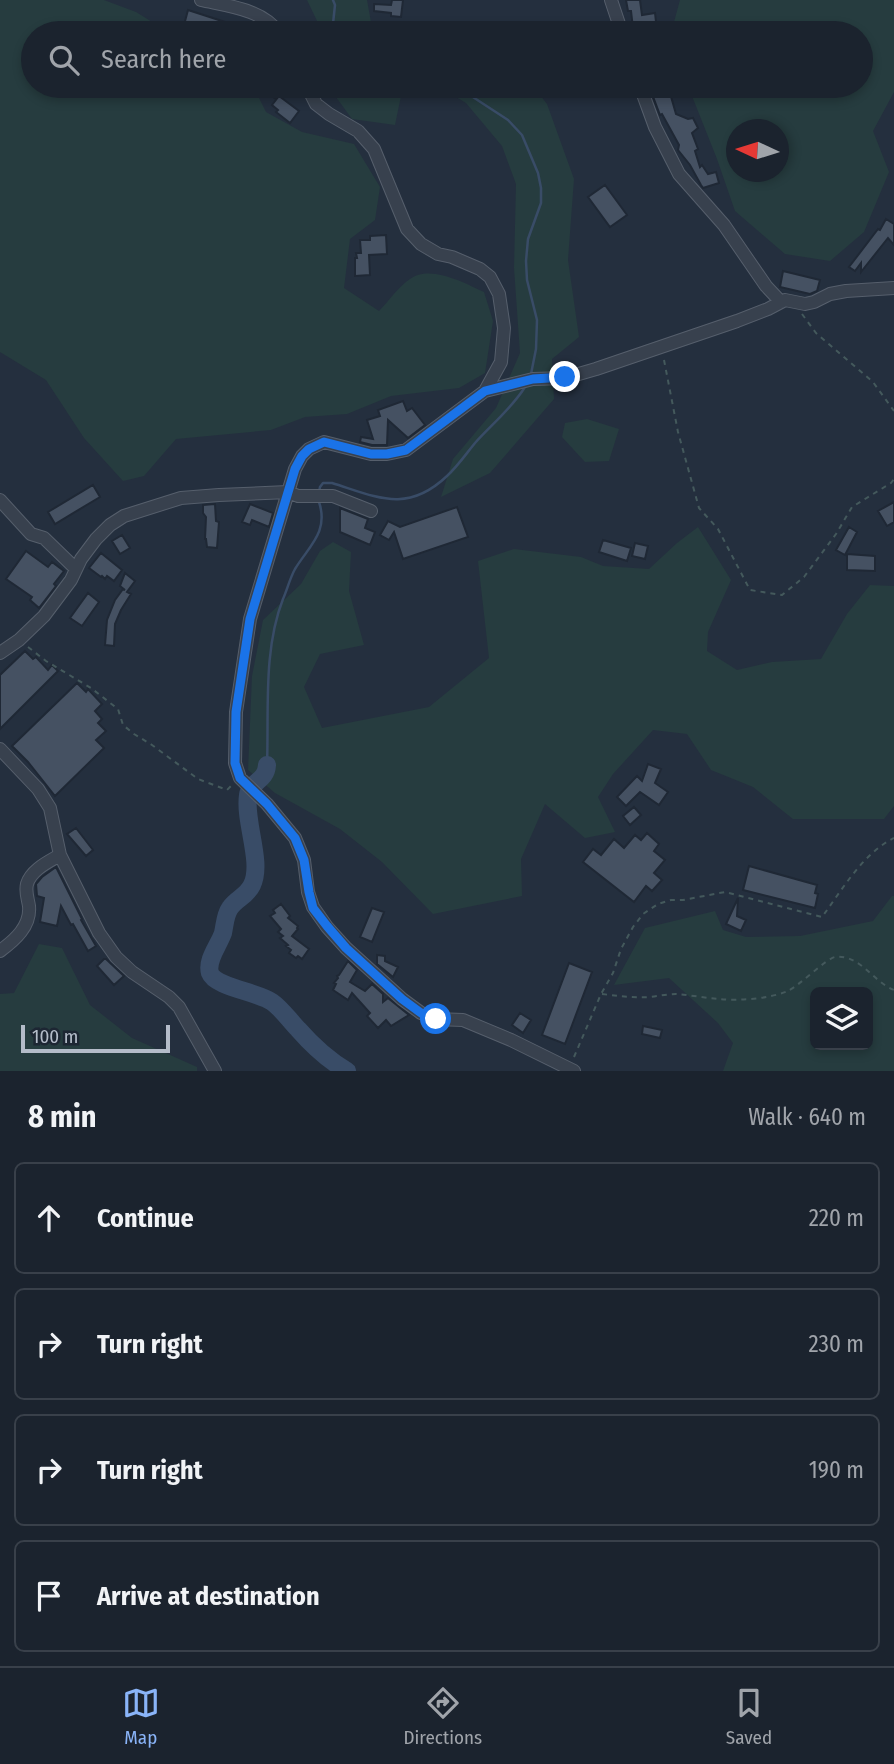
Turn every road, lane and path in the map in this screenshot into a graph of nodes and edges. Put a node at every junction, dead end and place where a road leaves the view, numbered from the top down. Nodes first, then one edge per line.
1 (201, 0) edge
2 (611, 0) edge
3 (266, 21) edge
4 (618, 21) edge
5 (313, 98) edge
6 (644, 98) edge
7 (894, 288) edge
8 (781, 302) junction
9 (799, 303) junction
10 (660, 347) junction
11 (485, 391) junction
12 (894, 411) edge
13 (894, 479) edge
14 (288, 492) junction
15 (0, 500) edge
16 (370, 511) dead end
17 (76, 569) junction
18 (19, 640) junction
19 (0, 653) edge
20 (0, 749) edge
21 (240, 778) junction
22 (894, 838) edge
23 (60, 855) junction
24 (0, 951) edge
25 (894, 990) edge
26 (601, 994) junction
27 (572, 1070) edge
28 (215, 1071) edge

1 - 3 street
2 - 4 street
5 - 11 street
6 - 8 street
7 - 9 street
8 - 9 street
8 - 10 street
9 - 12 path
10 - 11 street
10 - 13 path
11 - 14 street
14 - 16 street
14 - 17 street
14 - 21 street
15 - 17 street
17 - 18 street
18 - 19 street
18 - 21 path
20 - 23 street
21 - 27 street
22 - 26 path
23 - 24 street
23 - 28 street
25 - 26 path
26 - 27 path

